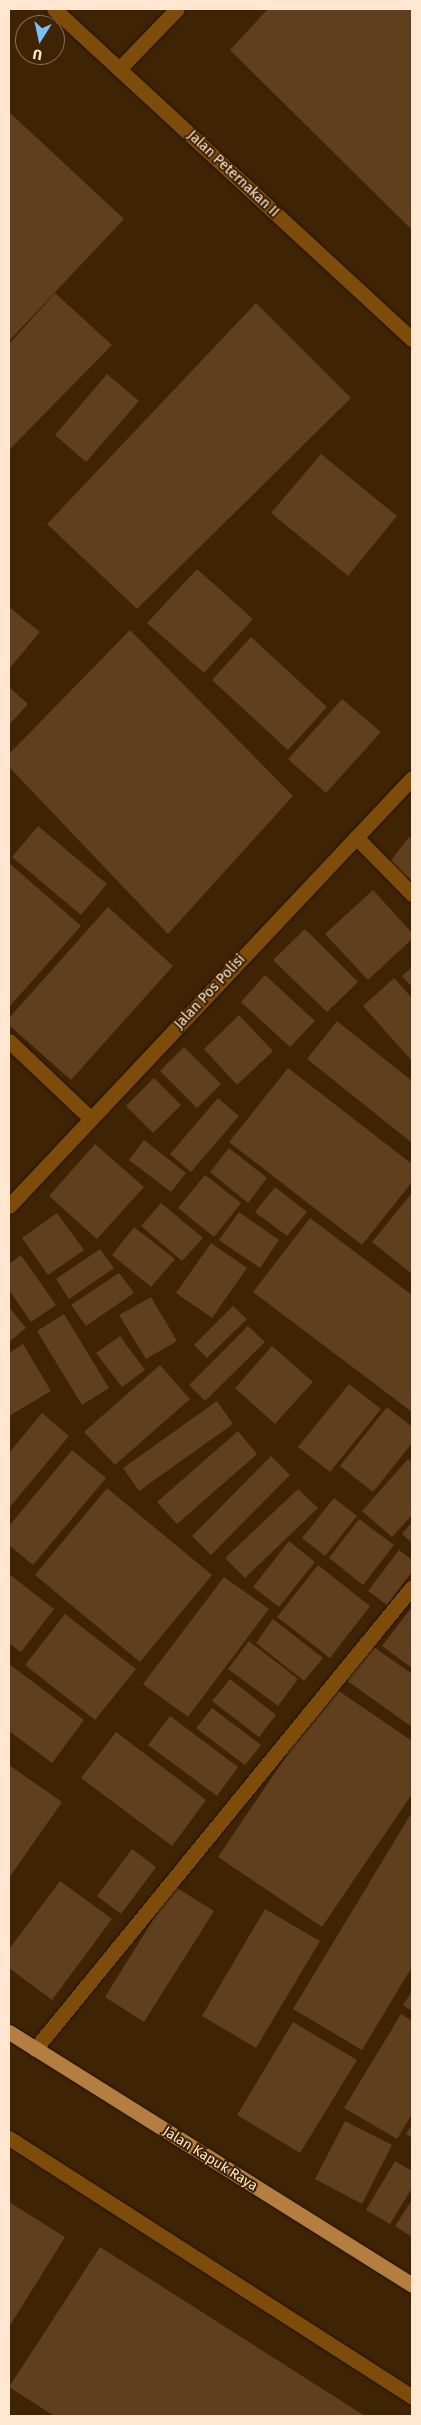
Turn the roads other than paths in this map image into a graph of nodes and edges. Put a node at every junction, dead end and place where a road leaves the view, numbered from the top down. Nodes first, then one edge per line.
1 (54, 9) edge
2 (177, 9) edge
3 (119, 69) junction
4 (412, 340) edge
5 (412, 778) edge
6 (356, 837) junction
7 (412, 894) edge
8 (9, 1041) edge
9 (90, 1118) junction
10 (9, 1206) edge
11 (412, 1587) edge
12 (9, 2032) edge
13 (35, 2049) junction
14 (9, 2138) edge
15 (412, 2285) edge
16 (412, 2396) edge

1 - 3 street, Jalan Peternakan II
2 - 3 street
3 - 4 street, Jalan Peternakan II
5 - 6 street, Jalan Pos Polisi
6 - 7 street
6 - 9 street, Jalan Pos Polisi
8 - 9 street
9 - 10 street, Jalan Pos Polisi
11 - 13 street
12 - 13 main road, Jalan Kapuk Raya
13 - 15 main road, Jalan Kapuk Raya
14 - 16 street

